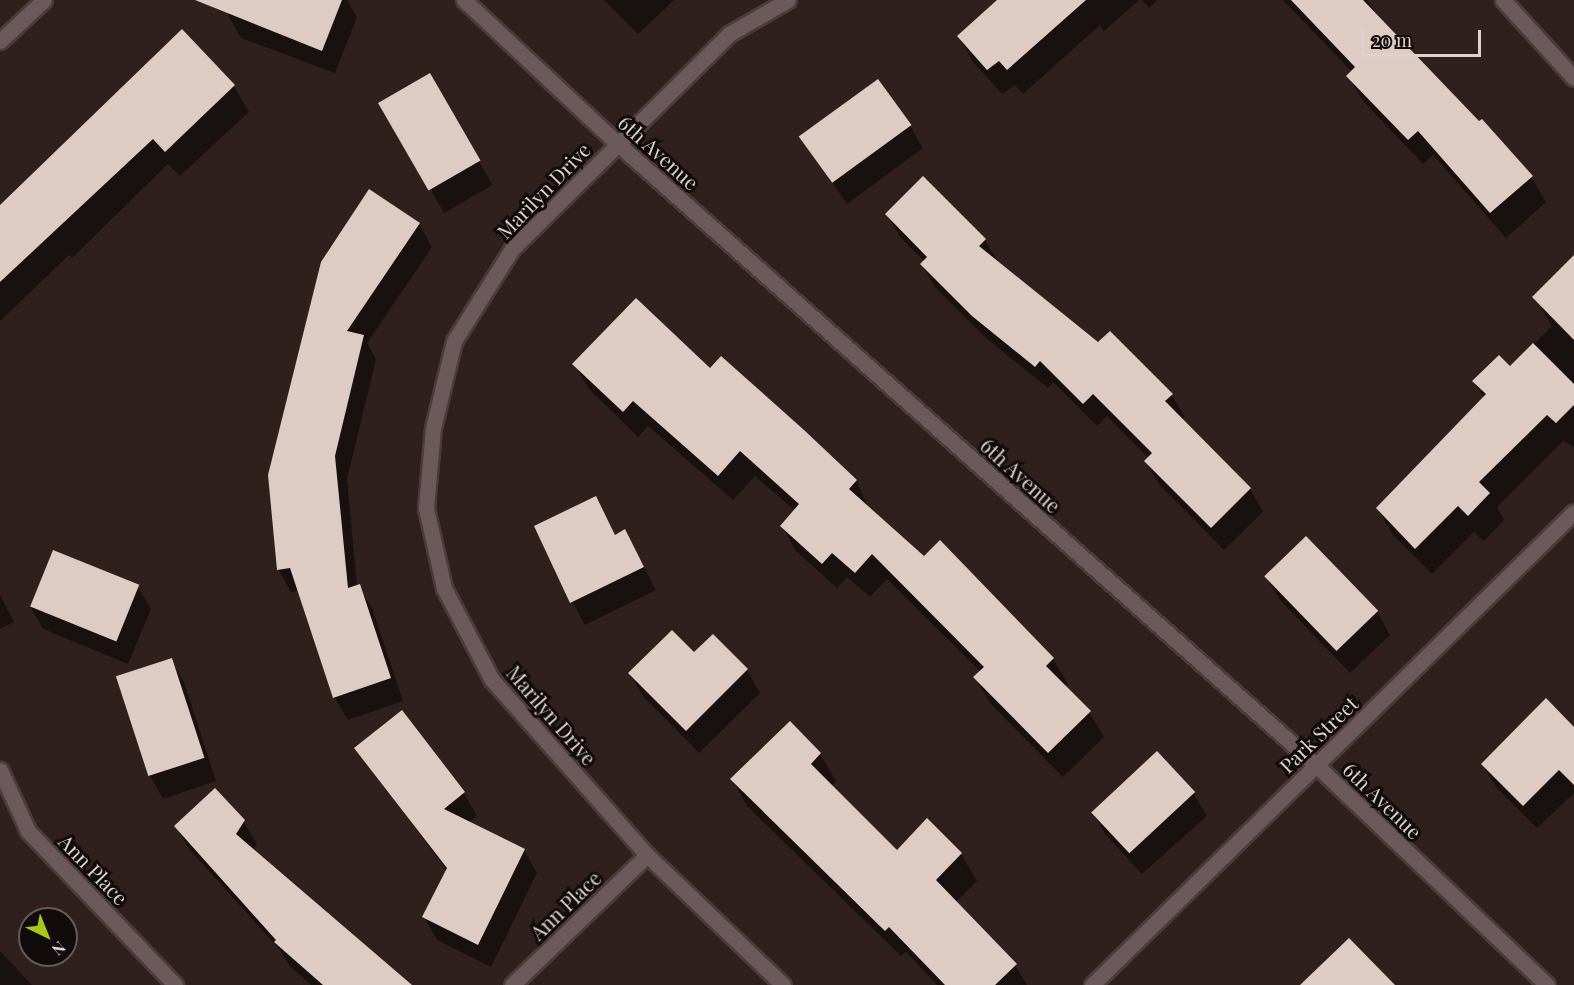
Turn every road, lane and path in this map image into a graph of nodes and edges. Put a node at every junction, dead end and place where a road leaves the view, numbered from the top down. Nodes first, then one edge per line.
1 (44, 0) edge
2 (464, 0) edge
3 (788, 0) edge
4 (1503, 0) edge
5 (0, 41) edge
6 (1574, 78) edge
7 (618, 144) junction
8 (1574, 512) edge
9 (1316, 765) junction
10 (0, 770) edge
11 (647, 855) junction
12 (175, 985) edge
13 (512, 985) edge
14 (783, 985) edge
15 (1092, 985) edge
16 (1547, 985) edge

1 - 5 street
2 - 7 street, 6th Avenue
3 - 7 street, Marilyn Drive
4 - 6 street
7 - 9 street, 6th Avenue
7 - 11 street, Marilyn Drive
8 - 9 street, Park Street
9 - 15 street, Park Street
9 - 16 street, 6th Avenue
10 - 12 street, Ann Place
11 - 13 street, Ann Place
11 - 14 street, Marilyn Drive

